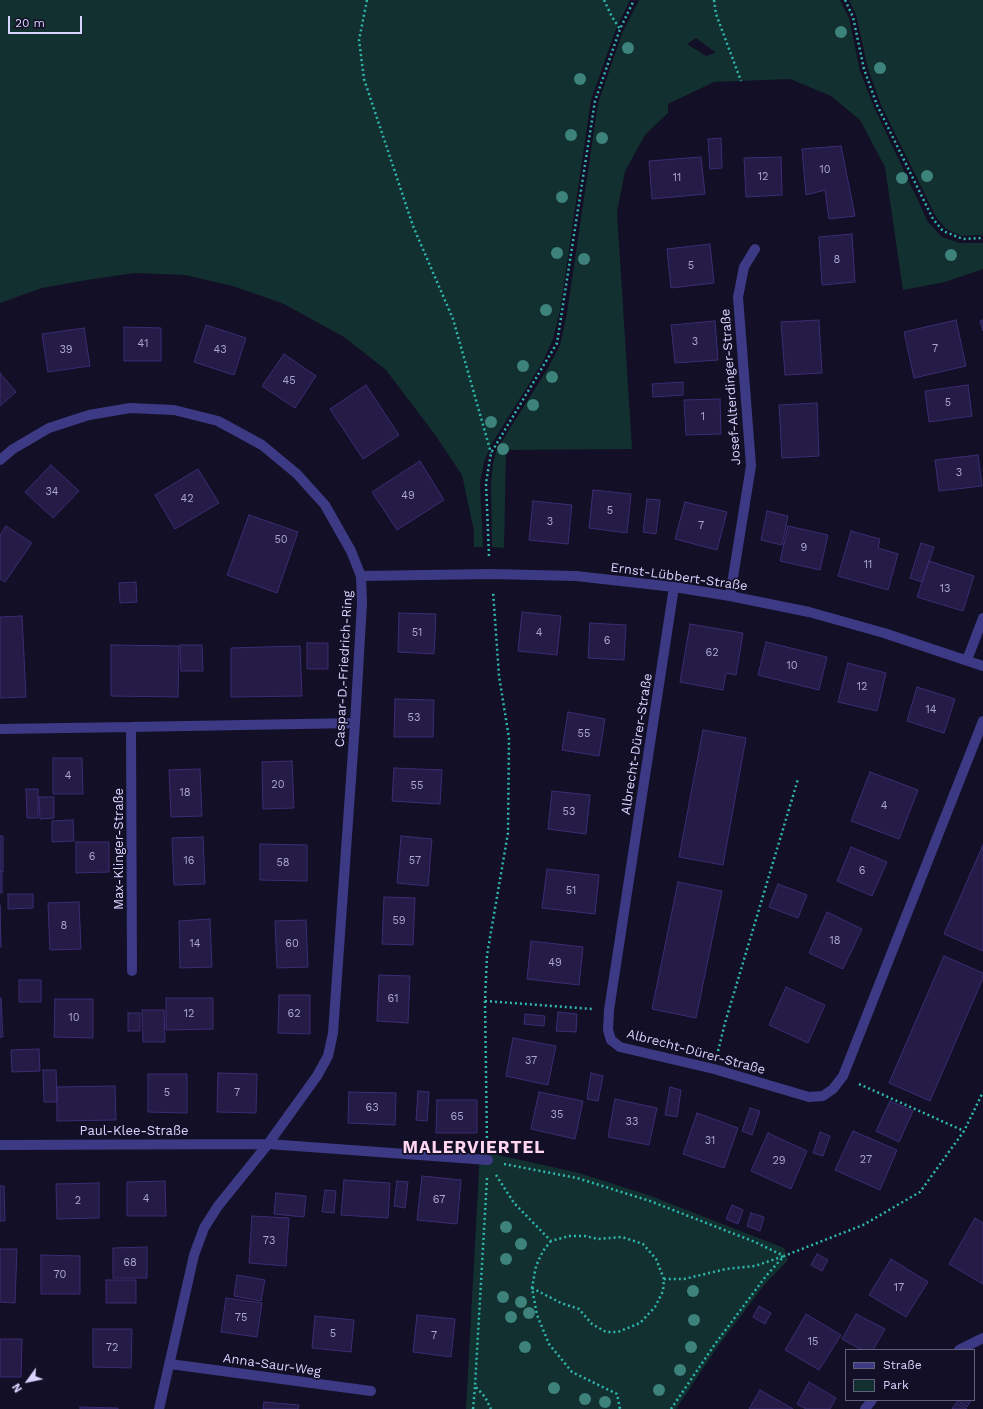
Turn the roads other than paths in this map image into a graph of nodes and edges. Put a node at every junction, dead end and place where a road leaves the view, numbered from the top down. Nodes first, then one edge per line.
1 (755, 249) dead end
2 (0, 460) edge
3 (361, 576) junction
4 (674, 587) junction
5 (730, 596) junction
6 (983, 618) edge
7 (967, 660) junction
8 (983, 666) edge
9 (983, 721) edge
10 (355, 724) junction
11 (131, 727) junction
12 (0, 729) edge
13 (132, 971) dead end
14 (268, 1144) junction
15 (0, 1145) edge
16 (488, 1160) road end
17 (983, 1338) edge
18 (962, 1349) edge
19 (170, 1364) junction
20 (371, 1391) dead end
21 (871, 1401) edge
22 (159, 1409) edge
23 (865, 1409) edge

1 - 5 street, Josef-Alterdinger-Straße
2 - 3 street, Caspar-D.-Friedrich-Ring
3 - 4 street, Ernst-Lübbert-Straße
3 - 10 street, Caspar-D.-Friedrich-Ring
4 - 5 street, Ernst-Lübbert-Straße
4 - 9 street, Albrecht-Dürer-Straße
5 - 7 street, Ernst-Lübbert-Straße
6 - 7 street
7 - 8 street, Ernst-Lübbert-Straße
10 - 11 street
10 - 14 street, Caspar-D.-Friedrich-Ring
11 - 12 street
11 - 13 street, Max-Klinger-Straße
14 - 15 street, Paul-Klee-Straße
14 - 16 street
14 - 19 street, Caspar-D.-Friedrich-Ring
17 - 18 street
19 - 20 street, Anna-Saur-Weg
19 - 22 street, Caspar-D.-Friedrich-Ring
21 - 23 street

